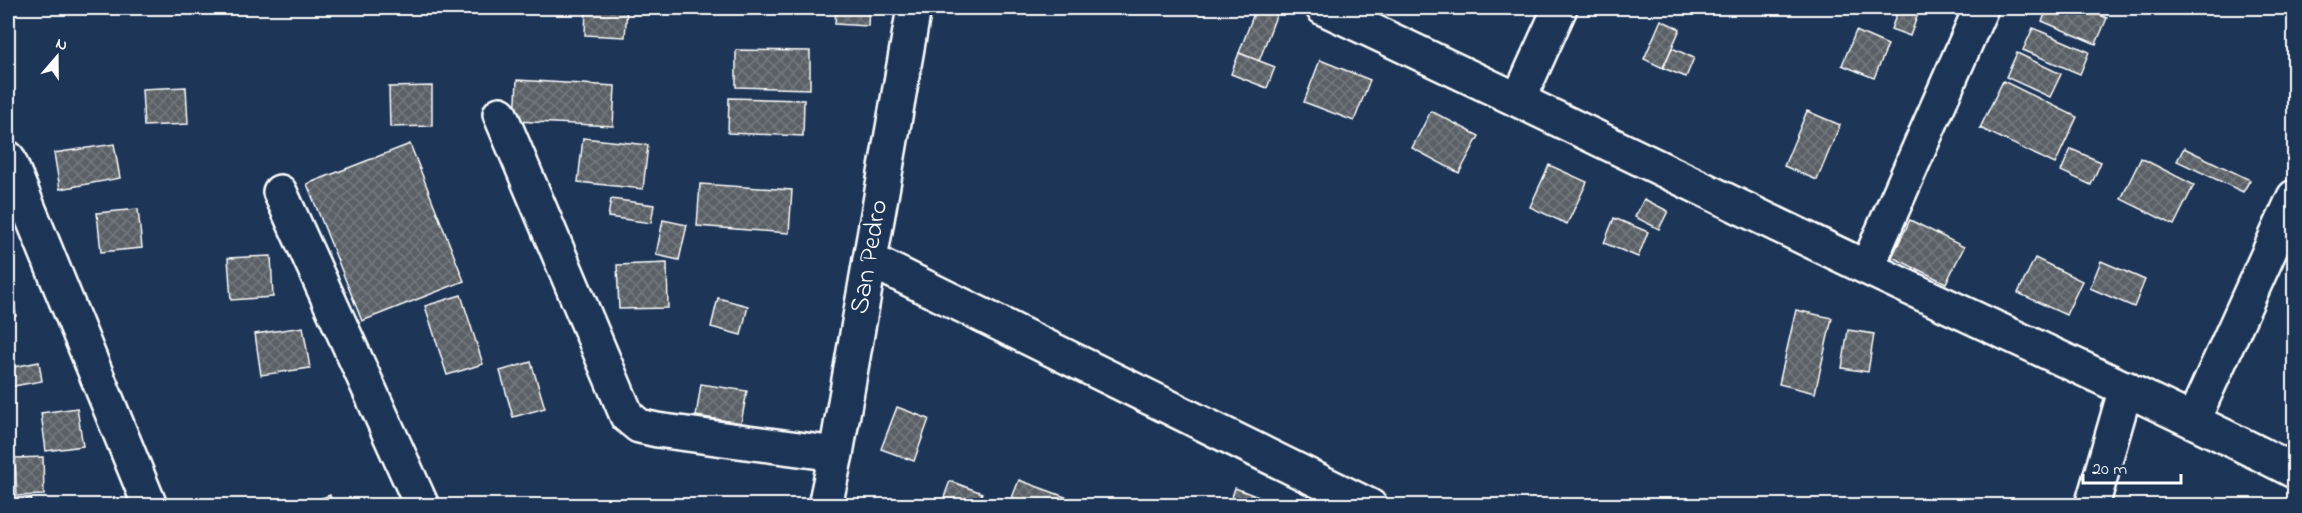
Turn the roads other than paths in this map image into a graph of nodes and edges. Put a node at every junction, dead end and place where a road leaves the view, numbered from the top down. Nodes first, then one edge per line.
1 (914, 8) edge
2 (1323, 8) edge
3 (1560, 8) edge
4 (1981, 8) edge
5 (1519, 99) junction
6 (500, 114) dead end
7 (8, 158) edge
8 (280, 192) dead end
9 (2295, 197) edge
10 (870, 260) junction
11 (1867, 267) junction
12 (2126, 387) junction
13 (2193, 420) junction
14 (836, 454) junction
15 (2295, 471) edge
16 (1362, 504) edge
17 (150, 506) edge
18 (422, 506) edge
19 (825, 506) edge
20 (2092, 506) edge

1 - 10 street, San Pedro
2 - 5 street
3 - 5 street
4 - 11 street
5 - 11 street
6 - 14 street
7 - 17 street
8 - 18 street
9 - 13 street
10 - 14 street, San Pedro
10 - 16 street
11 - 12 street
12 - 13 street
12 - 20 street
13 - 15 street
14 - 19 street, San Pedro

